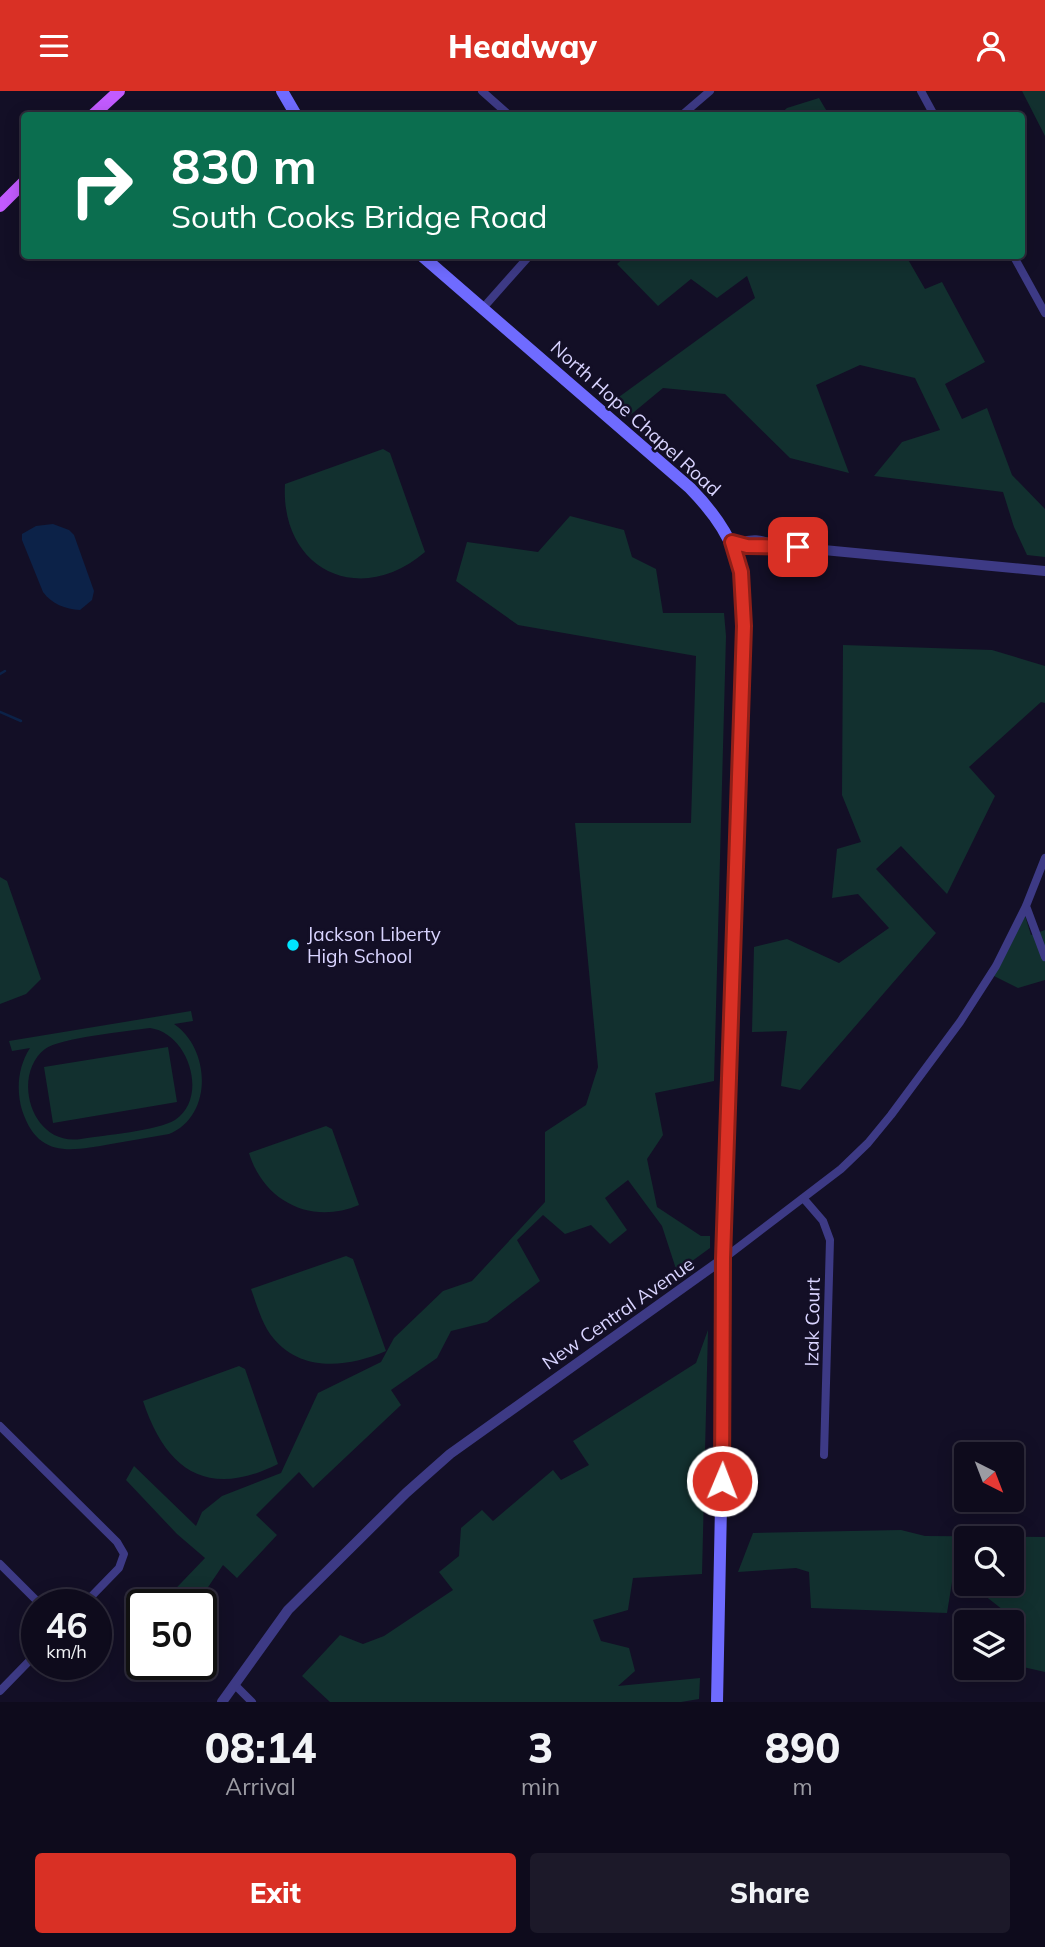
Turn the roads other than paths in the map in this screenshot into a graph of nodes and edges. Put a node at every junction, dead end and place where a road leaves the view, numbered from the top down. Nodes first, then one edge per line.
1 (120, 91) edge
2 (282, 91) edge
3 (482, 91) edge
4 (710, 91) edge
5 (921, 91) edge
6 (96, 112) edge
7 (294, 112) edge
8 (506, 112) edge
9 (685, 112) edge
10 (932, 112) edge
11 (21, 185) edge
12 (0, 206) edge
13 (426, 259) edge
14 (527, 259) edge
15 (1015, 259) edge
16 (483, 309) junction
17 (1045, 313) edge
18 (736, 543) junction
19 (1045, 571) edge
20 (1045, 857) edge
21 (1026, 906) junction
22 (1045, 957) edge
23 (804, 1199) junction
24 (723, 1259) junction
25 (0, 1426) edge
26 (824, 1455) dead end
27 (0, 1564) edge
28 (25, 1589) edge
29 (99, 1589) edge
30 (21, 1669) edge
31 (234, 1684) junction
32 (0, 1691) edge
33 (222, 1702) edge
34 (252, 1702) edge
35 (717, 1702) edge

1 - 6 main road
2 - 7 main road
3 - 8 street
4 - 9 street
5 - 10 street
11 - 12 main road
13 - 16 main road, North Hope Chapel Road
14 - 16 street
15 - 17 street
16 - 18 main road, North Hope Chapel Road
18 - 19 street
18 - 24 main road, North Hope Chapel Road
20 - 21 street, New Central Avenue
21 - 22 street
21 - 23 street, New Central Avenue
23 - 24 street, New Central Avenue
23 - 26 street, Izak Court
24 - 31 street, New Central Avenue
24 - 35 main road, North Hope Chapel Road
25 - 29 street
27 - 28 street
30 - 32 street
31 - 33 street, New Central Avenue
31 - 34 street

